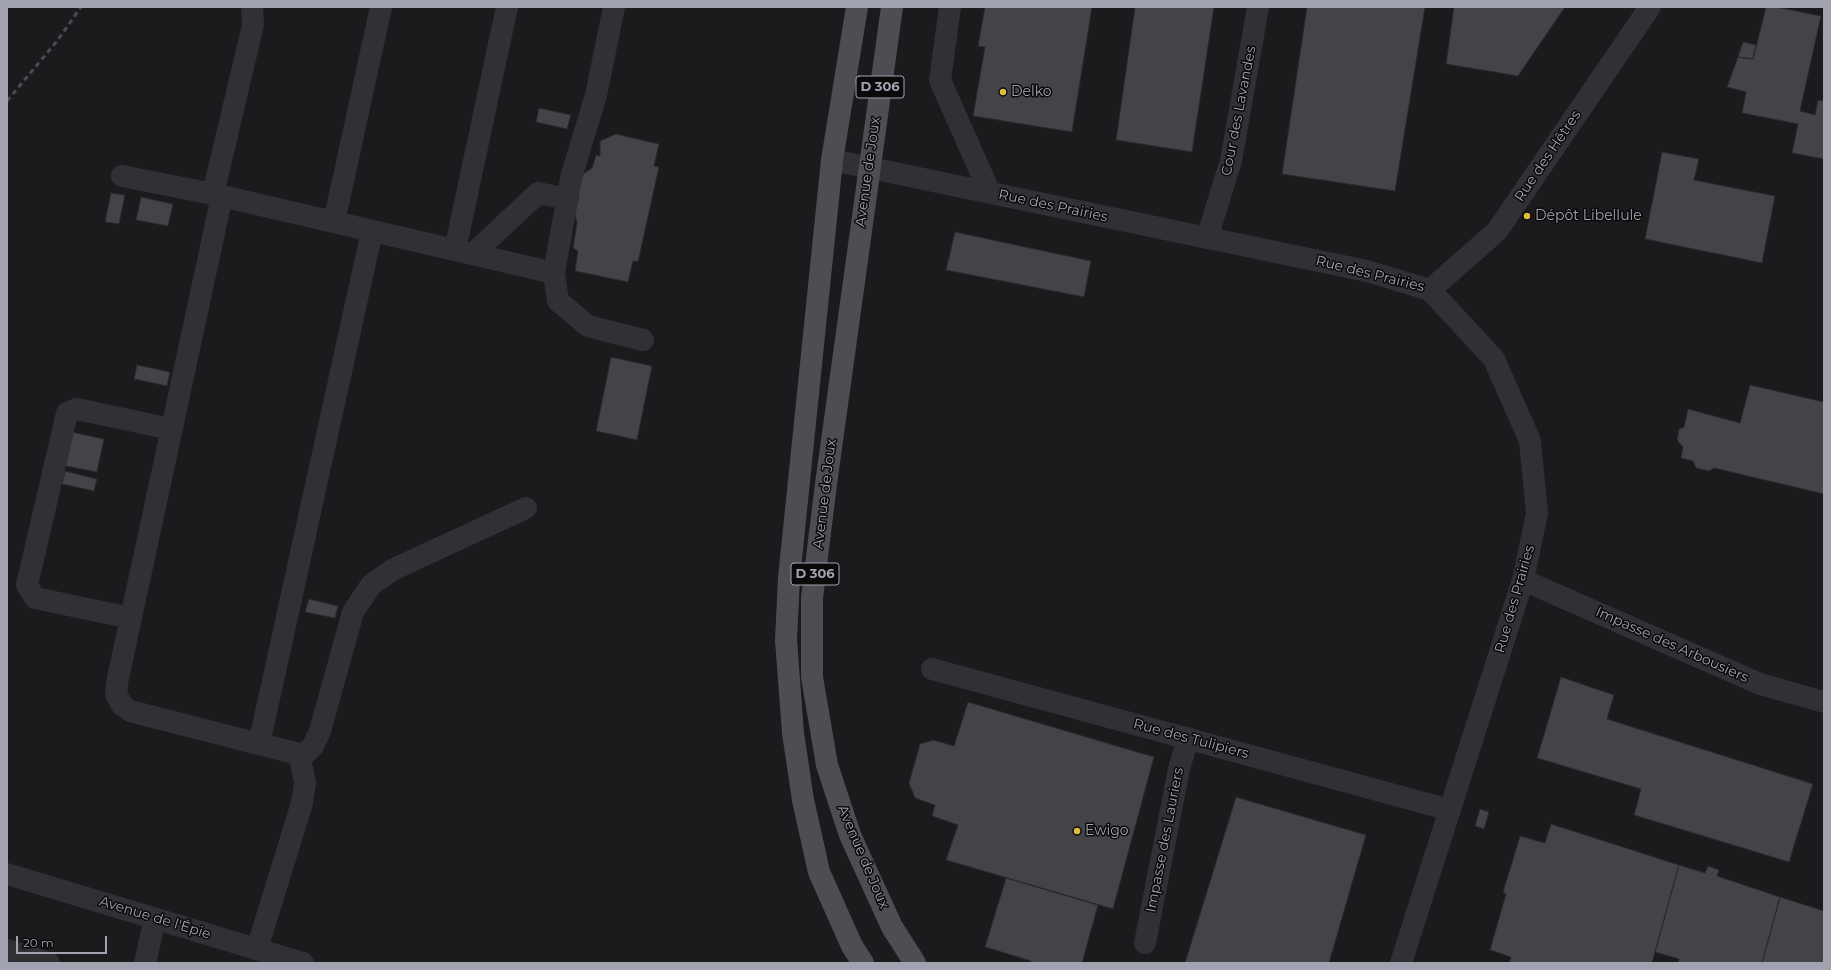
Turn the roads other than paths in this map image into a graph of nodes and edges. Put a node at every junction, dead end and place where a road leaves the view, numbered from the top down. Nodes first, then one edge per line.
1 (252, 7) edge
2 (381, 7) edge
3 (507, 7) edge
4 (614, 7) edge
5 (857, 7) edge
6 (892, 7) edge
7 (950, 7) edge
8 (1258, 7) edge
9 (1650, 7) edge
10 (832, 160) junction
11 (869, 167) junction
12 (122, 176) dead end
13 (990, 193) junction
14 (218, 194) junction
15 (568, 199) junction
16 (334, 222) junction
17 (372, 231) junction
18 (1207, 238) junction
19 (464, 252) junction
20 (554, 273) junction
21 (1430, 290) junction
22 (643, 340) dead end
23 (172, 429) junction
24 (526, 508) dead end
25 (1523, 580) junction
26 (131, 618) junction
27 (932, 669) dead end
28 (1824, 702) edge
29 (1188, 738) junction
30 (259, 744) junction
31 (299, 754) junction
32 (1450, 810) junction
33 (7, 874) edge
34 (155, 919) junction
35 (1144, 942) dead end
36 (257, 949) junction
37 (7, 950) edge
38 (49, 963) edge
39 (144, 963) edge
40 (303, 963) edge
41 (863, 963) edge
42 (915, 963) edge
43 (1401, 963) edge

1 - 14 street
2 - 16 street
3 - 19 street
4 - 15 street
5 - 10 main road, Avenue de Joux / D 306
6 - 11 main road, Avenue de Joux / D 306
7 - 13 street
8 - 18 street, Cour des Lavandes
9 - 21 street, Rue des Hêtres
10 - 11 street, Rue des Prairies
10 - 41 main road, Avenue de Joux / D 306
11 - 13 street, Rue des Prairies
11 - 42 main road, Avenue de Joux / D 306
12 - 14 street
13 - 18 street, Rue des Prairies
14 - 16 street
14 - 23 street
15 - 19 street
15 - 20 street
16 - 17 street
17 - 19 street
17 - 30 street
18 - 21 street, Rue des Prairies
19 - 20 street
20 - 22 street
21 - 25 street, Rue des Prairies
23 - 26 street
23 - 26 street
24 - 31 street
25 - 28 street, Impasse des Arbousiers
25 - 32 street, Rue des Prairies
26 - 30 street
27 - 29 street, Rue des Tulipiers
29 - 32 street, Rue des Tulipiers
29 - 35 street, Impasse des Lauriers
30 - 31 street
31 - 36 street
32 - 43 street, Rue des Prairies
33 - 34 street, Avenue de l'Épie
34 - 36 street, Avenue de l'Épie
34 - 39 street
36 - 40 street, Avenue de l'Épie
37 - 38 street

